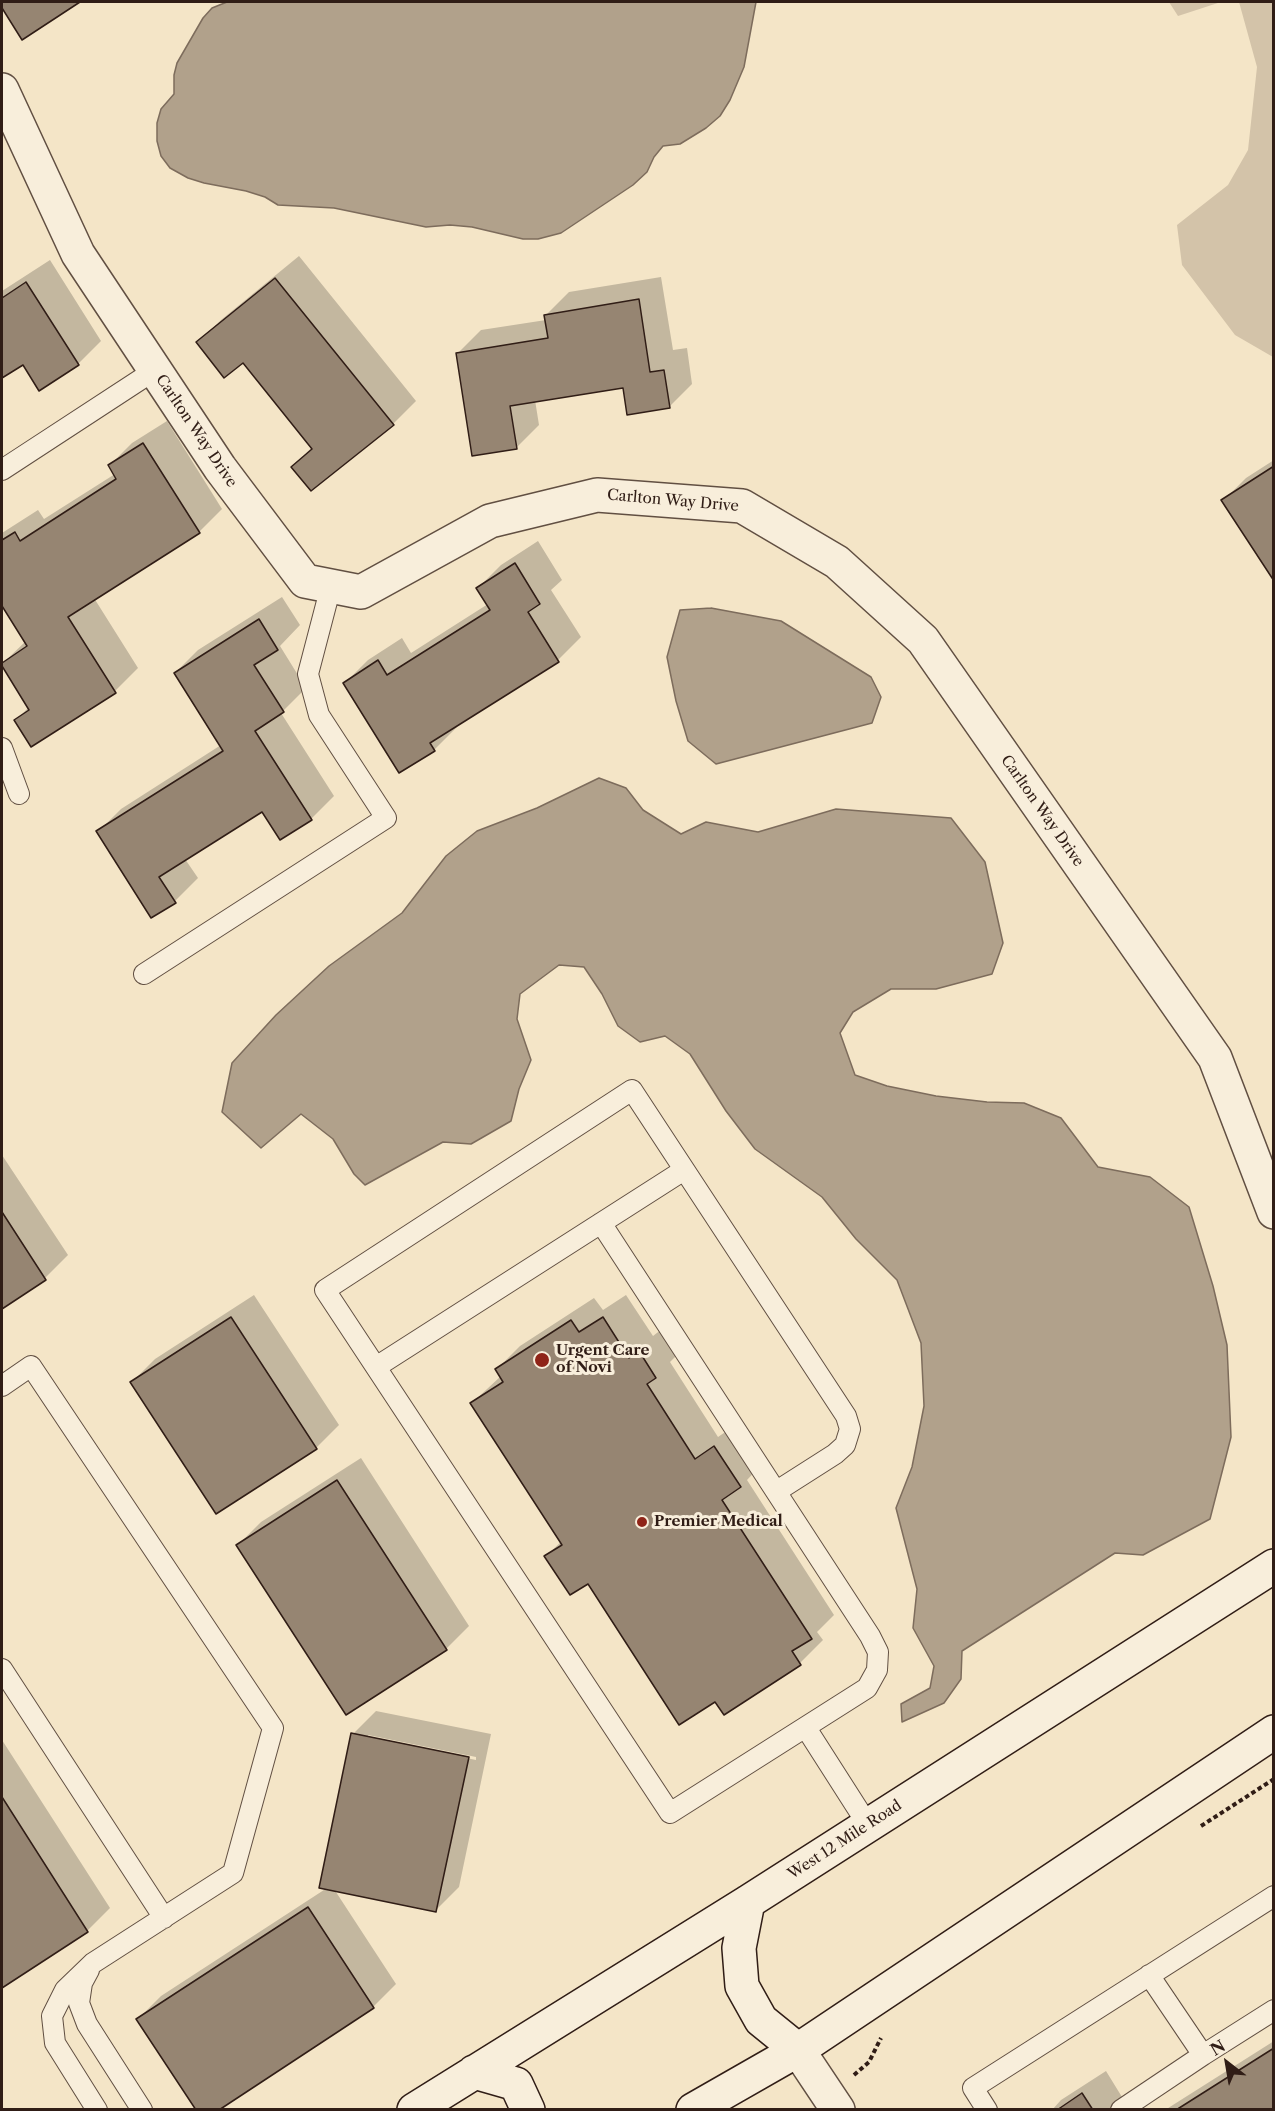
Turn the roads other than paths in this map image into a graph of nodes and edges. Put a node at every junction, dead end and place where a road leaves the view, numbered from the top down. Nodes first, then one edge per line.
1 (2, 90) edge
2 (155, 370) junction
3 (2, 470) edge
4 (331, 586) junction
5 (2, 748) edge
6 (19, 794) dead end
7 (144, 974) dead end
8 (684, 1170) junction
9 (1274, 1212) edge
10 (601, 1223) junction
11 (376, 1367) junction
12 (2, 1386) edge
13 (777, 1491) junction
14 (1274, 1566) edge
15 (2, 1669) edge
16 (806, 1728) junction
17 (1274, 1732) edge
18 (868, 1825) junction
19 (1274, 1896) edge
20 (748, 1902) junction
21 (164, 1918) junction
22 (93, 1963) junction
23 (1149, 1975) junction
24 (1274, 2010) edge
25 (798, 2050) junction
26 (1203, 2055) junction
27 (474, 2072) junction
28 (97, 2109) edge
29 (142, 2109) edge
30 (414, 2109) edge
31 (528, 2109) edge
32 (693, 2109) edge
33 (838, 2109) edge
34 (987, 2109) edge
35 (1121, 2109) edge

1 - 2 street, Carlton Way Drive
2 - 3 lane
2 - 4 street, Carlton Way Drive
4 - 7 lane
4 - 9 street, Carlton Way Drive
5 - 6 lane
8 - 10 lane
8 - 11 lane
8 - 13 lane
10 - 11 lane
10 - 13 lane
11 - 16 lane
12 - 21 lane
13 - 16 lane
14 - 18 street, West 12 Mile Road
15 - 21 lane
16 - 18 lane
17 - 25 street
18 - 20 street, West 12 Mile Road
19 - 23 lane
20 - 25 street
20 - 27 street, West 12 Mile Road
21 - 22 lane
22 - 28 lane
22 - 29 lane
23 - 26 lane
23 - 34 lane
24 - 26 lane
25 - 32 street
25 - 33 street
26 - 35 lane
27 - 30 street, West 12 Mile Road
27 - 31 street

